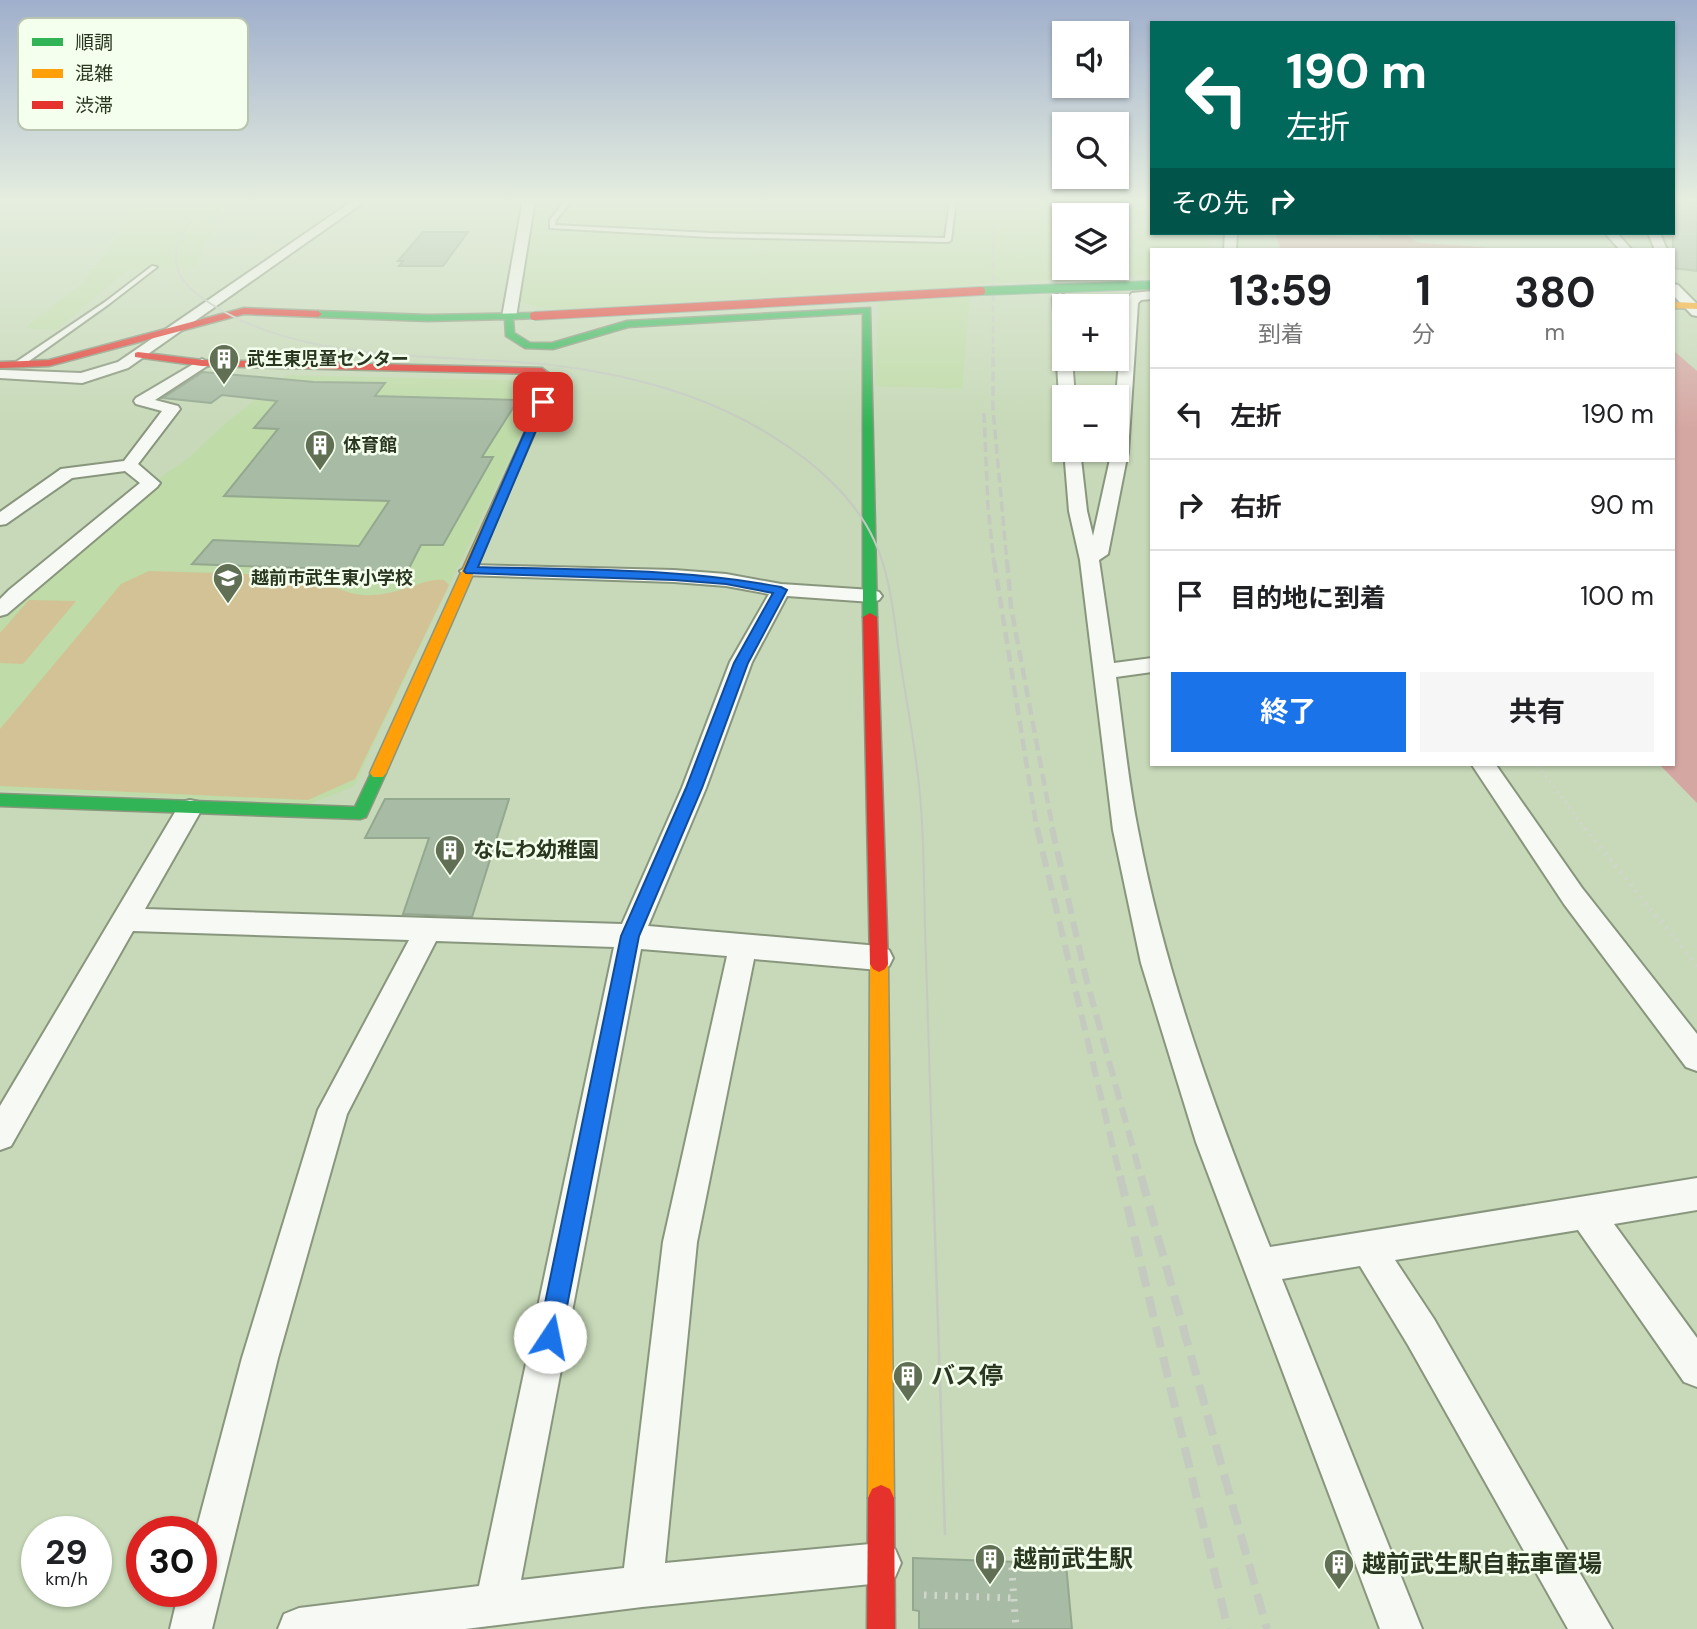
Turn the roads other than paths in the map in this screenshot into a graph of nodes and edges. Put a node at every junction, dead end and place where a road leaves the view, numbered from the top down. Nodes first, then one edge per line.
1 (143, 276) edge
2 (252, 276) edge
3 (516, 276) edge
4 (1150, 285) edge
5 (1675, 290) edge
6 (226, 294) junction
7 (1150, 295) edge
8 (1675, 305) edge
9 (1696, 308) edge
10 (244, 312) junction
11 (509, 317) junction
12 (172, 328) junction
13 (1047, 351) dead end
14 (1052, 354) edge
15 (138, 355) junction
16 (202, 363) junction
17 (17, 365) junction
18 (1, 372) edge
19 (1073, 462) edge
20 (129, 465) junction
21 (0, 520) edge
22 (1088, 554) junction
23 (470, 571) junction
24 (781, 590) junction
25 (872, 596) junction
26 (0, 610) edge
27 (1150, 665) edge
28 (1103, 672) junction
29 (1486, 766) edge
30 (0, 800) edge
31 (190, 809) junction
32 (124, 920) junction
33 (428, 931) junction
34 (630, 936) junction
35 (743, 946) junction
36 (879, 958) junction
37 (1697, 1057) edge
38 (0, 1135) edge
39 (1697, 1194) edge
40 (1585, 1212) junction
41 (1368, 1248) junction
42 (1262, 1265) junction
43 (1697, 1369) edge
44 (217, 1526) edge
45 (881, 1563) junction
46 (642, 1586) junction
47 (496, 1604) junction
48 (196, 1607) edge
49 (191, 1629) edge
50 (299, 1629) edge
51 (881, 1629) edge
52 (1401, 1629) edge
53 (1591, 1629) edge

1 - 17 lane
2 - 6 street
3 - 11 street
4 - 11 street, bridge
5 - 9 street
6 - 10 street
6 - 12 street
7 - 22 street
8 - 9 street
10 - 11 street
10 - 12 street
11 - 25 street
12 - 15 street
12 - 17 street
13 - 14 street
15 - 16 street
15 - 18 street
16 - 20 street
16 - 23 street
17 - 18 street
19 - 22 street
20 - 21 street
20 - 26 street
22 - 28 street
23 - 24 street
23 - 31 street
24 - 25 street
24 - 34 street
25 - 36 street
27 - 28 street
28 - 42 street
29 - 37 street
30 - 31 street
31 - 32 street
32 - 33 street
32 - 38 street
33 - 34 street
33 - 44 street
34 - 35 street
34 - 47 street
35 - 36 street
35 - 46 street
36 - 45 street
39 - 40 street
40 - 41 street
40 - 43 street
41 - 42 street
41 - 53 street
42 - 52 street
45 - 46 street
45 - 51 street
46 - 47 street
47 - 50 street
48 - 49 street

